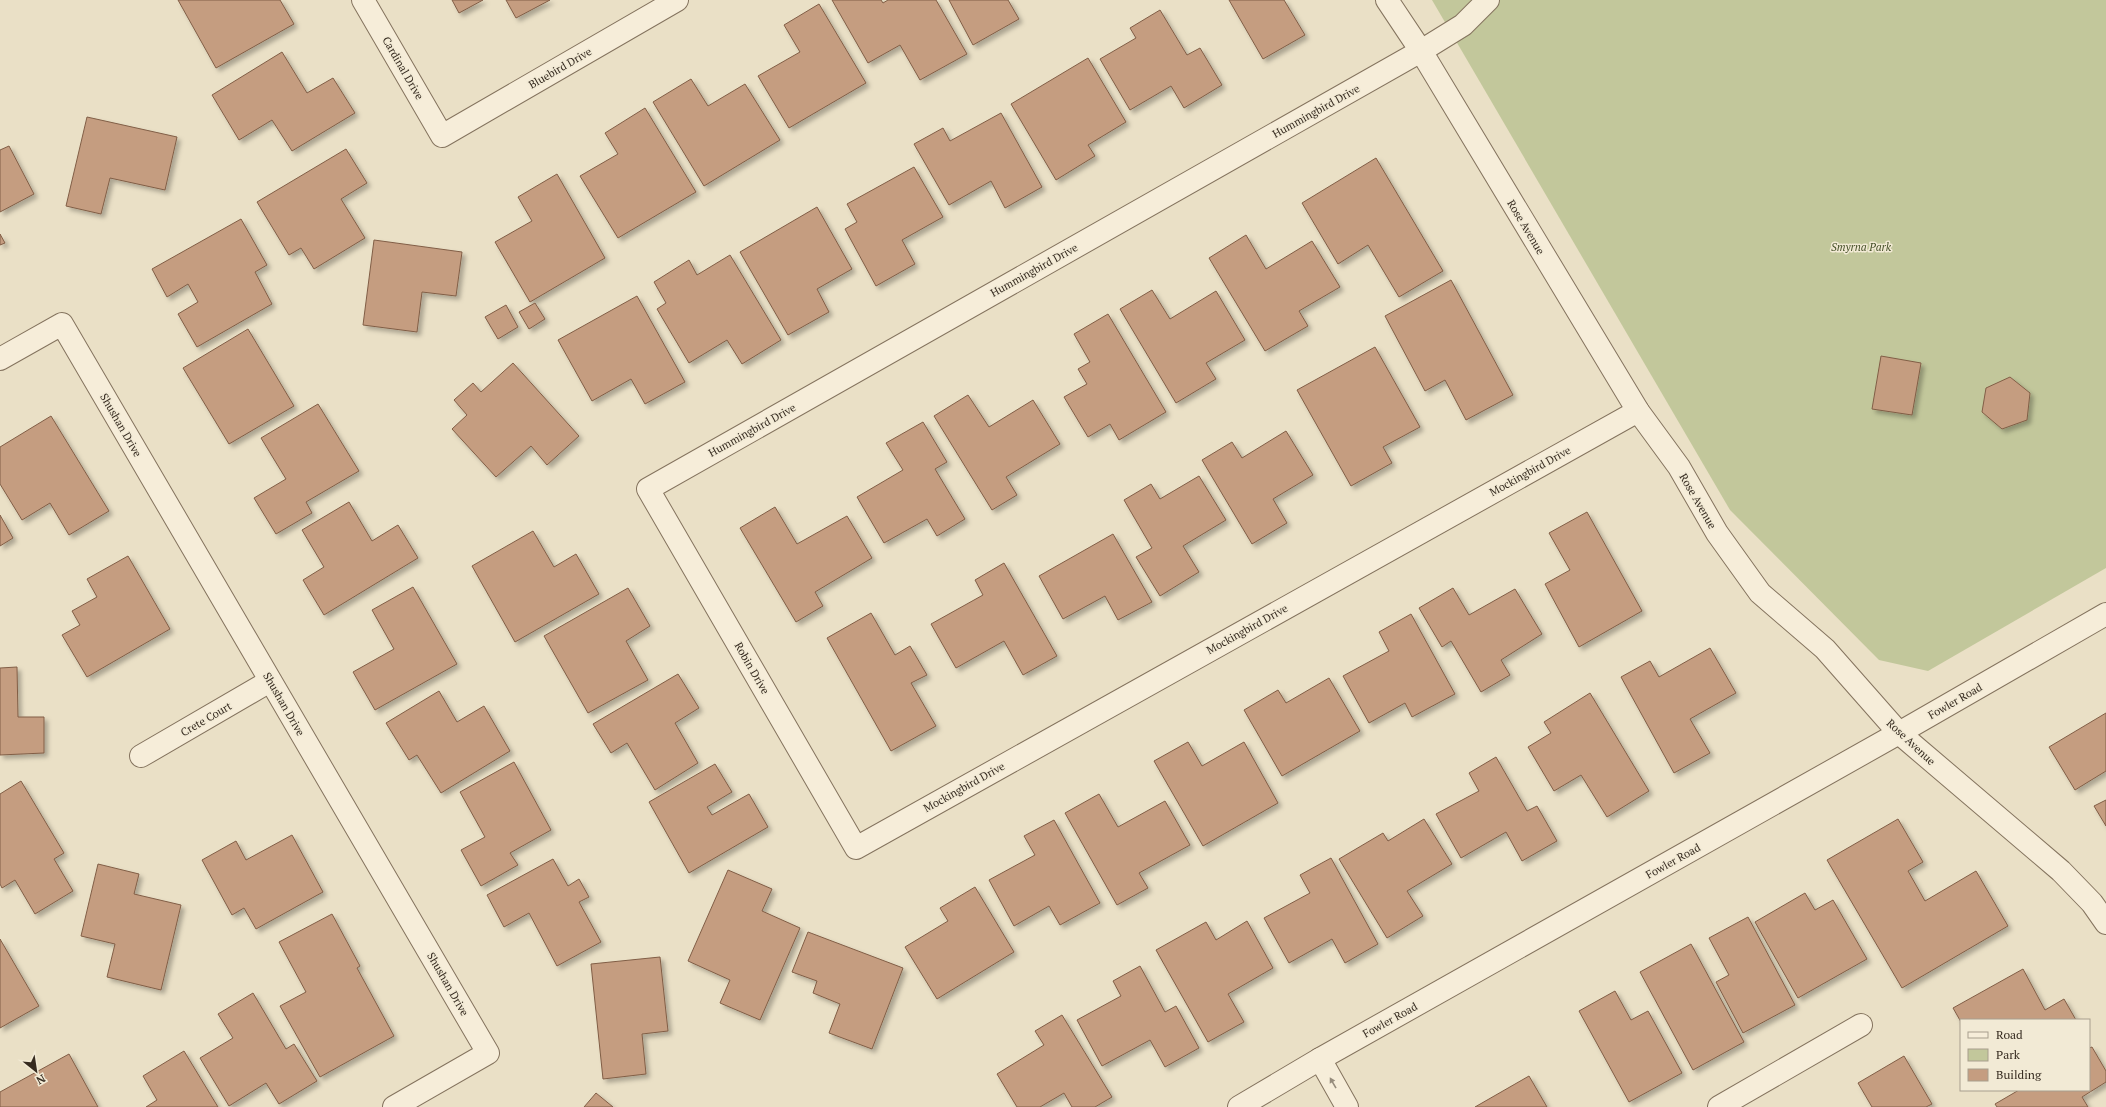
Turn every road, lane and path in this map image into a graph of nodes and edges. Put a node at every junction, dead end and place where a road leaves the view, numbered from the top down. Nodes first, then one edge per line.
1 (363, 0) edge
2 (677, 0) edge
3 (1387, 0) edge
4 (1488, 0) edge
5 (1421, 52) junction
6 (442, 136) joint
7 (0, 359) edge
8 (1638, 411) junction
9 (648, 489) joint
10 (2106, 614) edge
11 (270, 681) junction
12 (1899, 733) junction
13 (141, 756) dead end
14 (856, 848) joint
15 (2106, 923) edge
16 (1861, 1025) dead end
17 (1320, 1059) junction
18 (1267, 1100) edge
19 (394, 1107) edge
20 (1239, 1107) edge
21 (1347, 1107) edge
22 (1719, 1107) edge

1 - 6 street, Cardinal Drive
2 - 6 street, Bluebird Drive
3 - 5 street, Rose Avenue
4 - 5 street, Hummingbird Drive
5 - 8 street, Rose Avenue
5 - 9 street, Hummingbird Drive
7 - 11 street, Shushan Drive
8 - 12 street, Rose Avenue
8 - 14 street, Mockingbird Drive
9 - 14 street, Robin Drive
10 - 12 street, Fowler Road
11 - 13 street, Crete Court
11 - 19 street, Shushan Drive
12 - 15 street, Rose Avenue
12 - 17 street, Fowler Road
16 - 22 street
17 - 18 street, Fowler Road
21 -> 17 street
18 - 20 street, Fowler Road

